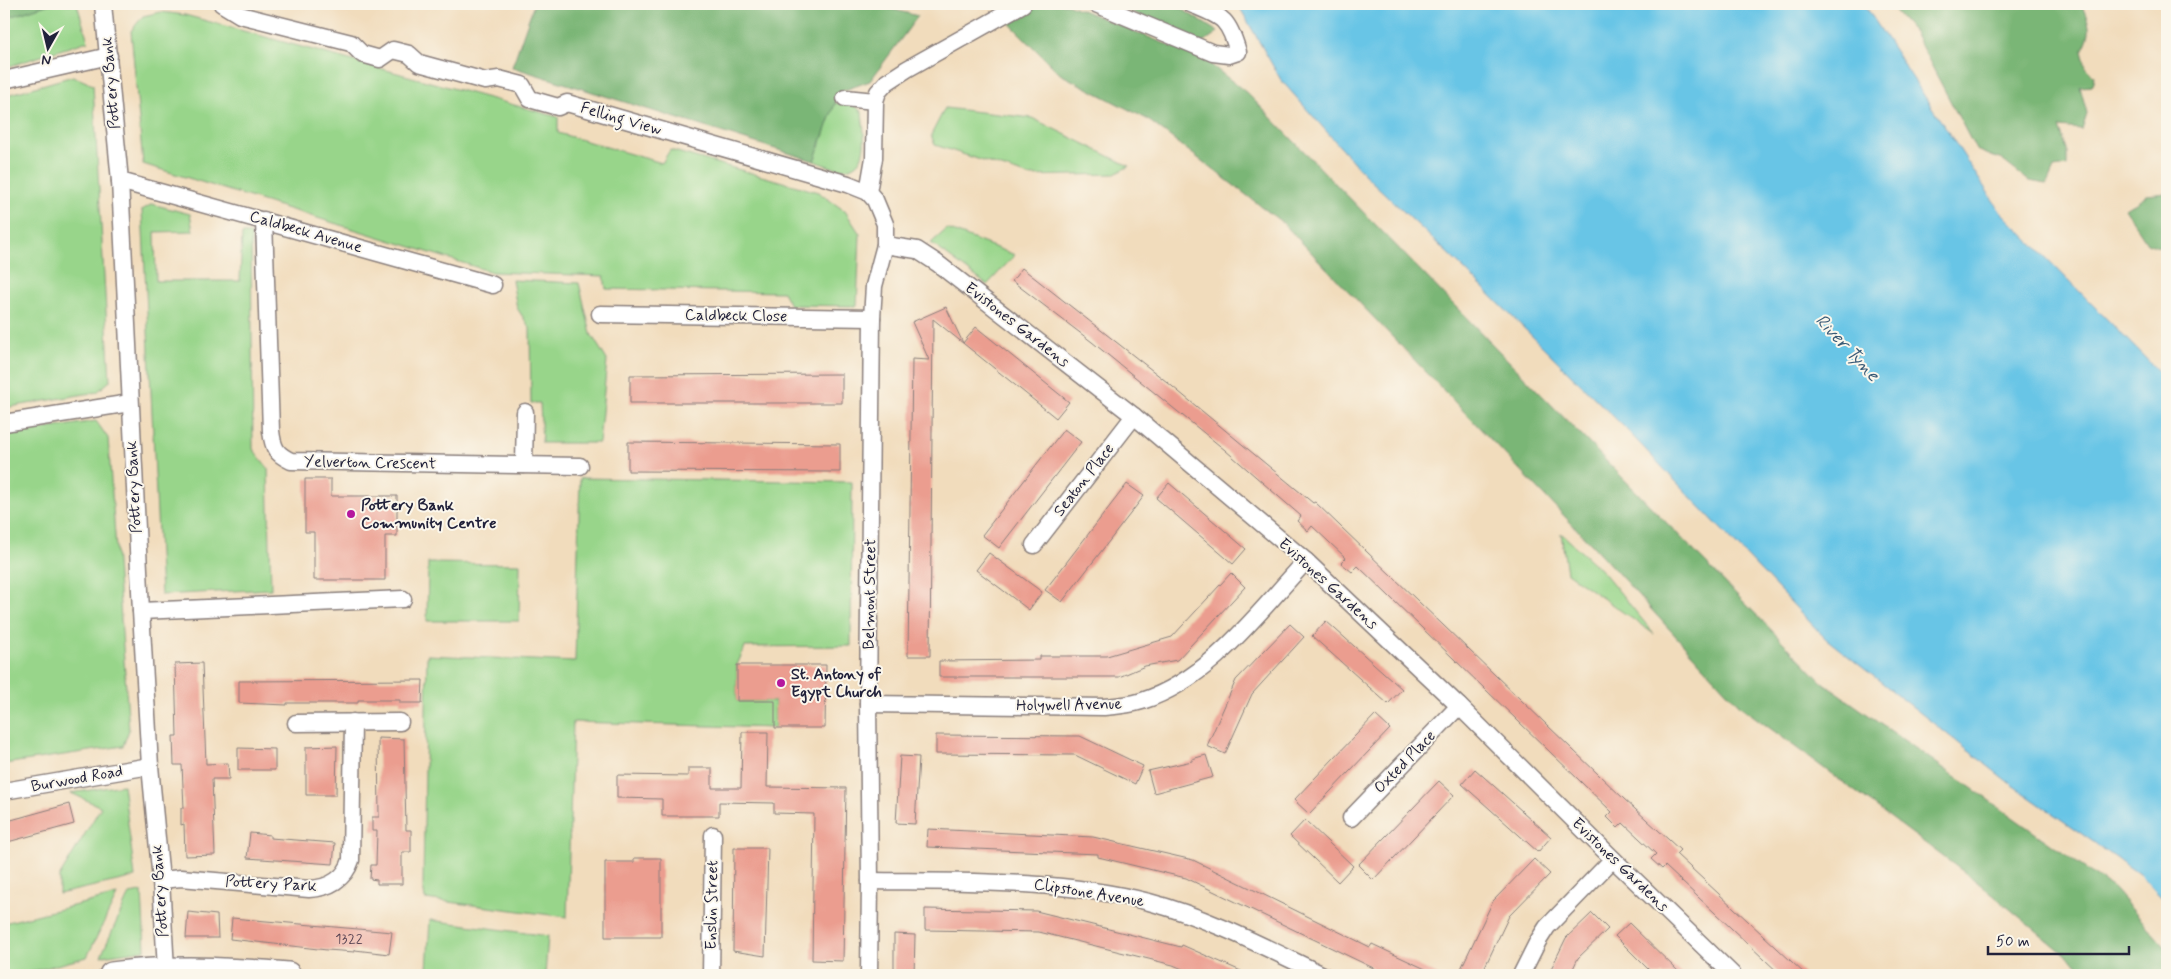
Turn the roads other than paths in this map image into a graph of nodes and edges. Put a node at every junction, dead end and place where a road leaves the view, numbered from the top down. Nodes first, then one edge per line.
1 (103, 4) edge
2 (222, 4) edge
3 (1023, 4) edge
4 (1096, 4) edge
5 (1191, 4) edge
6 (109, 56) junction
7 (4, 80) edge
8 (845, 98) dead end
9 (875, 101) junction
10 (120, 181) junction
11 (868, 192) junction
12 (264, 220) junction
13 (885, 245) junction
14 (493, 284) dead end
15 (600, 314) dead end
16 (872, 318) junction
17 (130, 404) junction
18 (525, 412) dead end
19 (1134, 416) junction
20 (4, 423) edge
21 (524, 464) junction
22 (580, 466) dead end
23 (1034, 545) dead end
24 (1306, 561) junction
25 (403, 599) dead end
26 (141, 611) junction
27 (868, 704) junction
28 (1459, 706) junction
29 (353, 722) junction
30 (400, 722) dead end
31 (296, 724) dead end
32 (150, 766) junction
33 (4, 791) edge
34 (1351, 818) dead end
35 (713, 835) dead end
36 (1612, 859) junction
37 (160, 880) junction
38 (870, 881) junction
39 (166, 970) junction
40 (112, 975) edge
41 (288, 975) edge
42 (711, 975) edge
43 (869, 975) edge
44 (1323, 975) edge
45 (1521, 975) edge
46 (1733, 975) edge

1 - 6 street, Pottery Bank
2 - 11 street, Felling View
3 - 9 street
4 - 5 street
6 - 7 street
6 - 10 street, Pottery Bank
8 - 9 street
9 - 11 street
10 - 12 street, Caldbeck Avenue
10 - 17 street, Pottery Bank
11 - 13 street
12 - 14 street, Caldbeck Avenue
12 - 21 street, Yelverton Crescent
13 - 16 street, Belmont Street
13 - 19 street, Evistones Gardens
15 - 16 street, Caldbeck Close
16 - 27 street, Belmont Street
17 - 20 street
17 - 26 street, Pottery Bank
18 - 21 street
19 - 23 street, Seaton Place
19 - 24 street, Evistones Gardens
21 - 22 street, Yelverton Crescent
24 - 27 street, Holywell Avenue
24 - 28 street, Evistones Gardens
25 - 26 street
26 - 32 street, Pottery Bank
27 - 38 street, Belmont Street
28 - 34 street, Oxted Place
28 - 36 street, Evistones Gardens
29 - 30 street
29 - 31 street
29 - 37 street, Pottery Park
32 - 33 street, Burwood Road
32 - 37 street, Pottery Bank
35 - 42 street, Enslin Street
36 - 45 street
36 - 46 street, Evistones Gardens
37 - 39 street, Pottery Bank
38 - 43 street, Belmont Street
38 - 44 street, Clipstone Avenue
39 - 40 main road
39 - 41 main road

